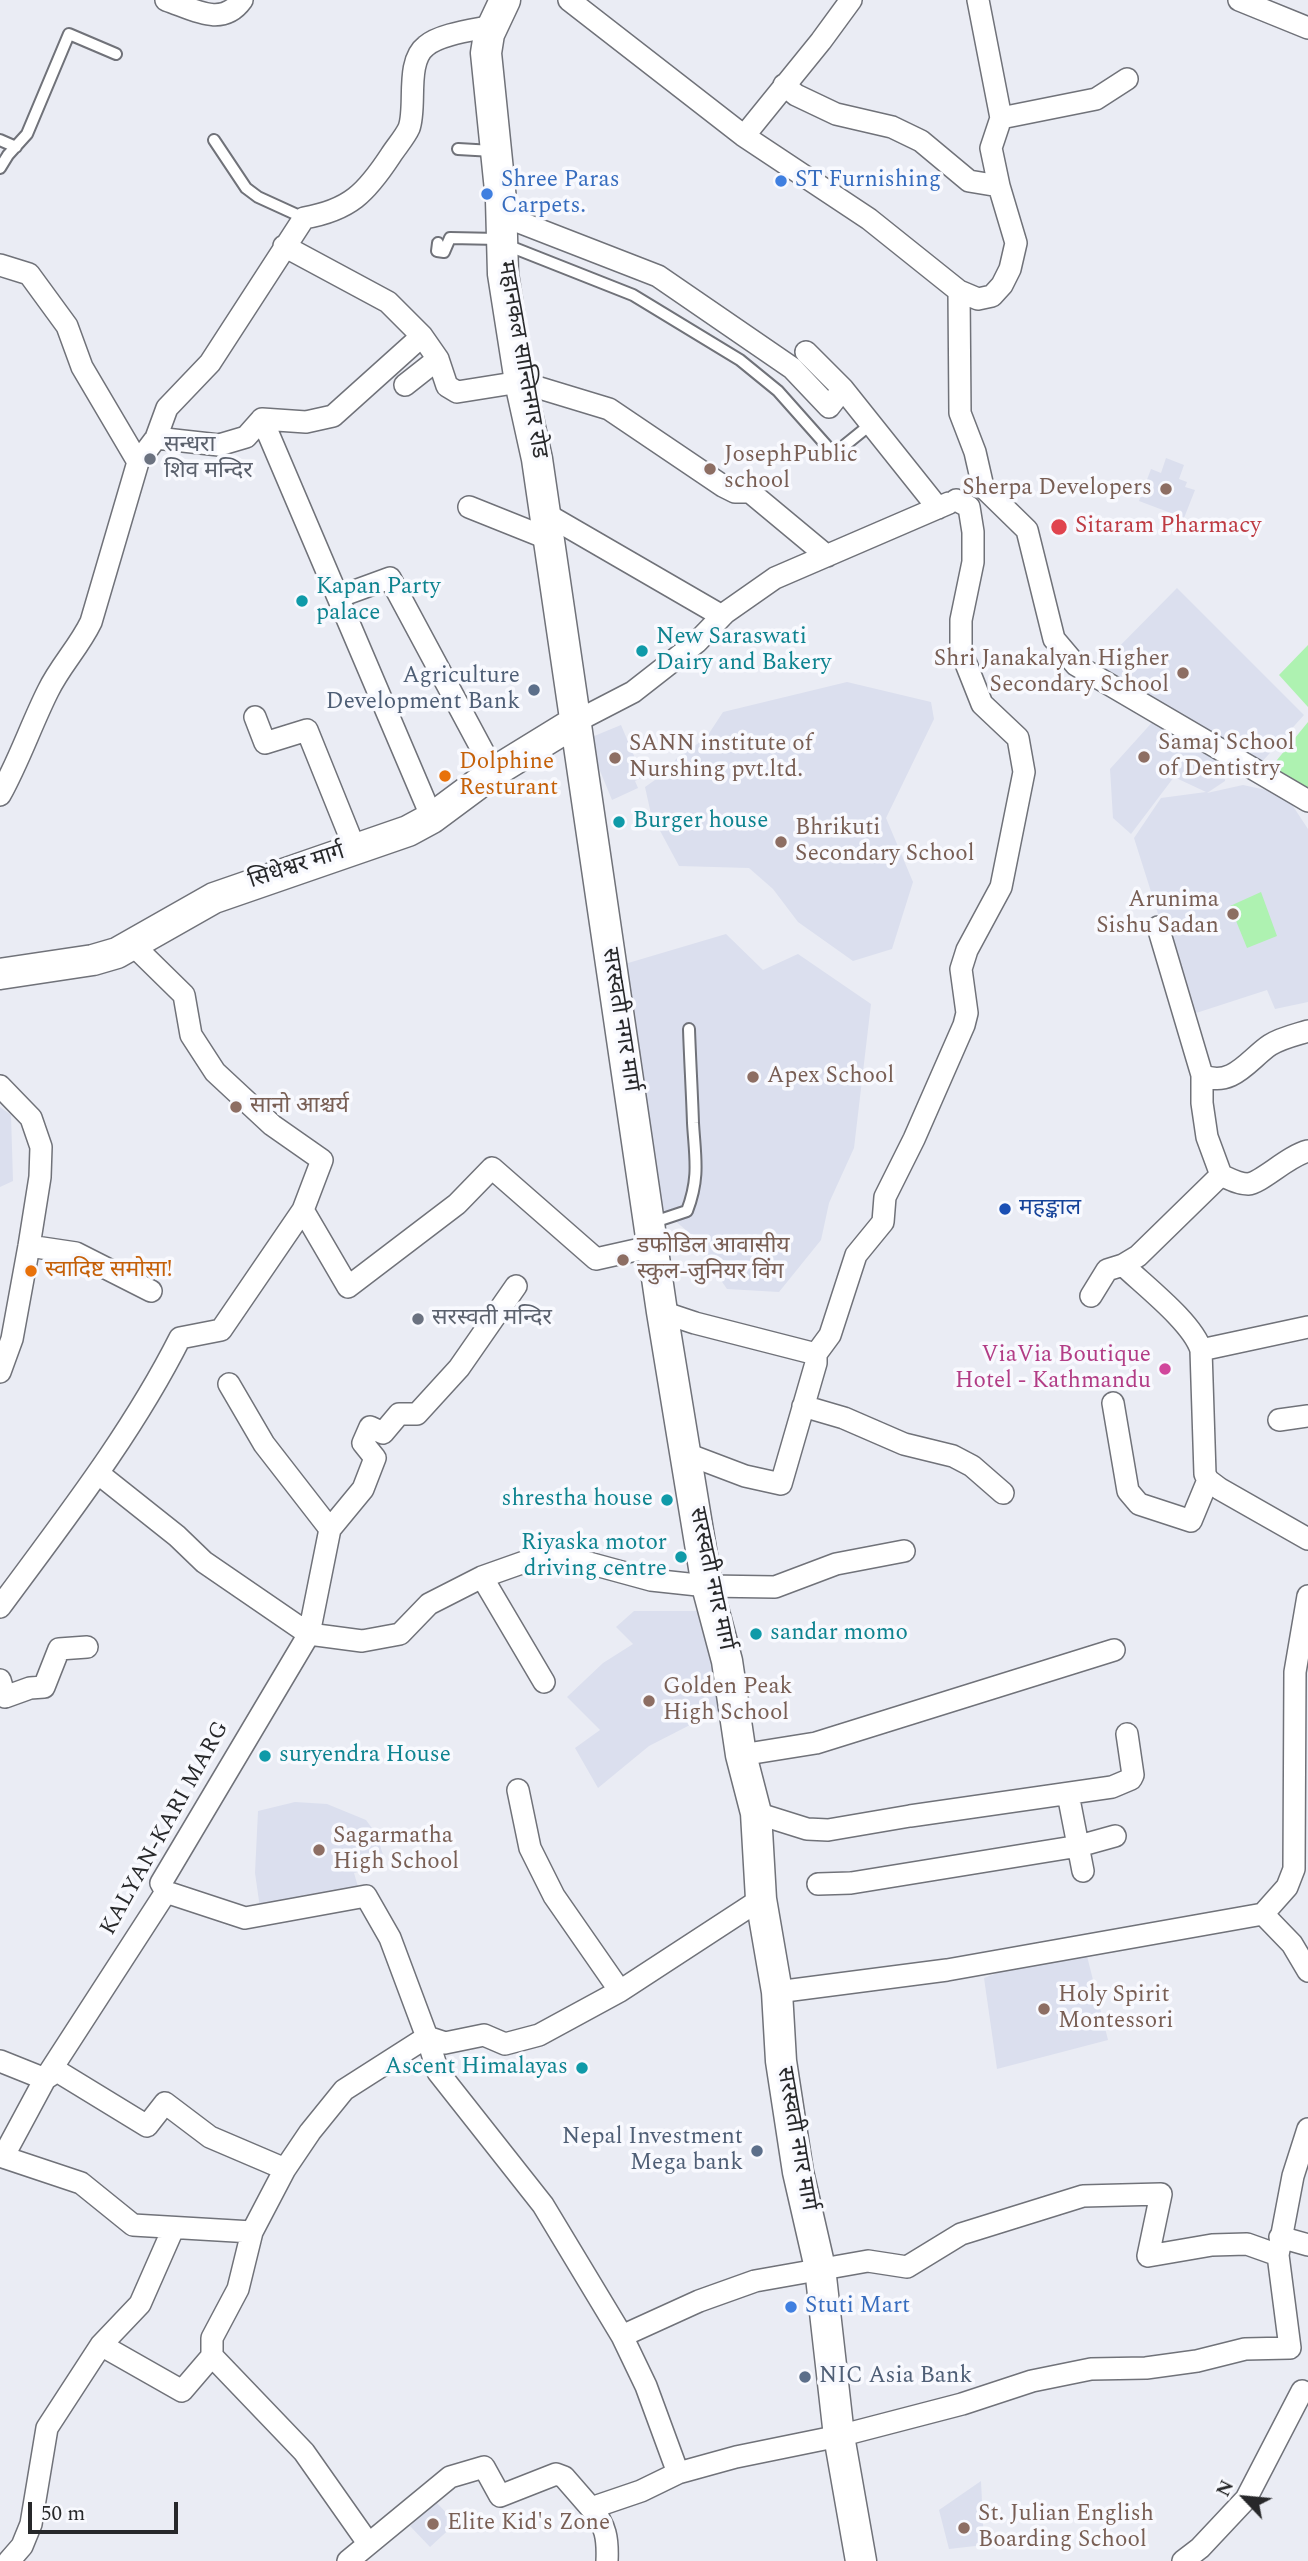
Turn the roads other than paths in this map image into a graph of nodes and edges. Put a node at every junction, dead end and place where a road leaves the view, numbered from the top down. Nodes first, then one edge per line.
1 (166, 0) edge
2 (242, 0) edge
3 (569, 0) edge
4 (851, 0) edge
5 (978, 0) edge
6 (1239, 0) edge
7 (496, 11) edge
8 (1308, 28) edge
9 (116, 54) dead end
10 (1127, 79) dead end
11 (784, 85) junction
12 (1001, 118) junction
13 (744, 136) junction
14 (0, 140) edge
15 (214, 140) dead end
16 (16, 146) junction
17 (458, 149) dead end
18 (496, 151) junction
19 (0, 168) edge
20 (999, 186) junction
21 (304, 218) junction
22 (502, 232) junction
23 (438, 243) dead end
24 (284, 246) junction
25 (0, 265) edge
26 (959, 291) junction
27 (422, 336) junction
28 (806, 352) dead end
29 (438, 359) junction
30 (520, 382) junction
31 (405, 385) dead end
32 (843, 389) junction
33 (262, 419) junction
34 (871, 424) junction
35 (156, 438) junction
36 (138, 461) junction
37 (983, 487) junction
38 (947, 504) junction
39 (469, 507) dead end
40 (548, 527) junction
41 (827, 556) junction
42 (338, 597) junction
43 (722, 616) junction
44 (255, 717) dead end
45 (577, 721) junction
46 (494, 772) junction
47 (0, 795) edge
48 (1308, 801) edge
49 (432, 818) junction
50 (355, 849) junction
51 (1158, 927) dead end
52 (133, 945) junction
53 (0, 974) edge
54 (689, 1029) dead end
55 (1308, 1031) edge
56 (1202, 1075) junction
57 (0, 1086) edge
58 (1308, 1151) edge
59 (1221, 1175) junction
60 (303, 1210) junction
61 (652, 1235) junction
62 (29, 1246) junction
63 (1124, 1265) junction
64 (516, 1286) dead end
65 (150, 1292) dead end
66 (1091, 1296) dead end
67 (662, 1312) junction
68 (1308, 1327) edge
69 (1201, 1350) junction
70 (816, 1354) junction
71 (0, 1371) edge
72 (229, 1384) dead end
73 (1113, 1403) dead end
74 (803, 1406) junction
75 (1308, 1416) edge
76 (1279, 1420) dead end
77 (687, 1454) junction
78 (99, 1474) junction
79 (1208, 1479) junction
80 (1003, 1493) dead end
81 (330, 1529) junction
82 (1308, 1539) edge
83 (904, 1551) dead end
84 (482, 1577) junction
85 (707, 1586) junction
86 (1308, 1596) edge
87 (0, 1607) edge
88 (309, 1634) junction
89 (87, 1647) dead end
90 (1114, 1650) dead end
91 (0, 1680) edge
92 (544, 1682) dead end
93 (1127, 1734) dead end
94 (741, 1755) junction
95 (518, 1790) dead end
96 (1068, 1794) junction
97 (756, 1813) junction
98 (1115, 1836) dead end
99 (1079, 1846) junction
100 (1083, 1871) dead end
101 (818, 1884) dead end
102 (166, 1892) junction
103 (761, 1899) junction
104 (1263, 1914) junction
105 (1308, 1971) edge
106 (620, 1991) junction
107 (777, 1992) junction
108 (427, 2037) junction
109 (0, 2061) edge
110 (46, 2080) junction
111 (1308, 2129) edge
112 (1, 2156) edge
113 (285, 2169) junction
114 (173, 2229) junction
115 (252, 2232) junction
116 (1308, 2245) edge
117 (1279, 2246) junction
118 (820, 2268) junction
119 (622, 2336) junction
120 (102, 2345) junction
121 (212, 2356) junction
122 (1302, 2391) dead end
123 (839, 2436) junction
124 (678, 2473) junction
125 (591, 2508) junction
126 (368, 2543) junction
127 (9, 2561) edge
128 (348, 2561) edge
129 (607, 2561) edge
130 (861, 2561) edge
131 (1183, 2561) edge

1 - 2 street
3 - 13 street
4 - 11 street
5 - 12 street
6 - 8 street
7 - 18 main road, महानकल सान्तिनगर रोड
7 - 21 street
9 - 16 lane
10 - 12 street
11 - 13 street
11 - 20 street
12 - 20 street
13 - 26 street
14 - 16 lane
15 - 21 lane
16 - 19 lane
17 - 18 lane
18 - 22 main road, महानकल सान्तिनगर रोड
20 - 26 street
21 - 24 street
22 - 23 lane
22 - 30 main road, महानकल सान्तिनगर रोड
22 - 32 street
22 - 34 lane
24 - 27 street
24 - 35 street
25 - 36 street
26 - 37 street
27 - 29 street
27 - 33 street
28 - 32 street
29 - 30 street
29 - 31 street
30 - 40 main road, महानकल सान्तिनगर रोड
30 - 41 street
32 - 34 street
33 - 35 street
33 - 42 street
34 - 38 street
35 - 36 street
36 - 47 street
37 - 38 street
37 - 48 street
38 - 41 street
38 - 70 street
39 - 40 street
40 - 43 street
40 - 45 main road, महानकल सान्तिनगर रोड
41 - 43 street
42 - 46 street
42 - 49 street
43 - 45 street
44 - 50 street
45 - 46 main road, सिधेश्वर मार्ग
45 - 61 main road, सरस्वती नगर मार्ग
46 - 49 main road, सिधेश्वर मार्ग
49 - 50 main road, सिधेश्वर मार्ग
50 - 52 main road, सिधेश्वर मार्ग
51 - 56 street
52 - 53 main road, सिधेश्वर मार्ग
52 - 60 street
54 - 61 lane
55 - 56 street
56 - 59 street
57 - 62 street
58 - 59 street
59 - 63 street
60 - 61 street
60 - 78 street
61 - 67 main road, सरस्वती नगर मार्ग
62 - 65 street
62 - 71 street
63 - 66 street
63 - 69 street
64 - 81 street
67 - 70 street
67 - 77 main road, सरस्वती नगर मार्ग
68 - 69 street
69 - 79 street
70 - 74 street
72 - 81 street
73 - 79 street
74 - 77 street
74 - 80 street
75 - 76 street
77 - 85 main road, सरस्वती नगर मार्ग
78 - 87 street
78 - 88 street
79 - 82 street
81 - 88 street
83 - 85 street
84 - 85 street
84 - 88 street
84 - 92 street
85 - 94 main road, सरस्वती नगर मार्ग
86 - 104 street
88 - 102 street, KALYAN-KARI MARG
89 - 91 street
90 - 94 street
93 - 96 street
94 - 97 main road, सरस्वती नगर मार्ग
95 - 106 street
96 - 97 street
96 - 99 street
97 - 103 main road, सरस्वती नगर मार्ग
98 - 99 street
99 - 100 street
99 - 101 street
102 - 108 street
102 - 110 street, KALYAN-KARI MARG
103 - 106 street
103 - 107 main road, सरस्वती नगर मार्ग
104 - 105 street
104 - 107 street
106 - 108 street
107 - 118 main road, सरस्वती नगर मार्ग
108 - 113 street
108 - 119 street
109 - 110 street
110 - 112 street, KALYAN-KARI MARG
110 - 113 street
111 - 117 street
112 - 114 street
113 - 115 street
114 - 115 street
114 - 120 street
115 - 121 street
116 - 117 street
117 - 118 street
117 - 123 street
118 - 119 street
118 - 123 main road, सरस्वती नगर मार्ग
119 - 124 street
120 - 121 street
120 - 127 street
121 - 126 street
122 - 131 street
123 - 124 street
123 - 130 main road, सरस्वती नगर मार्ग
124 - 125 street
125 - 126 street
125 - 129 street
126 - 128 street

